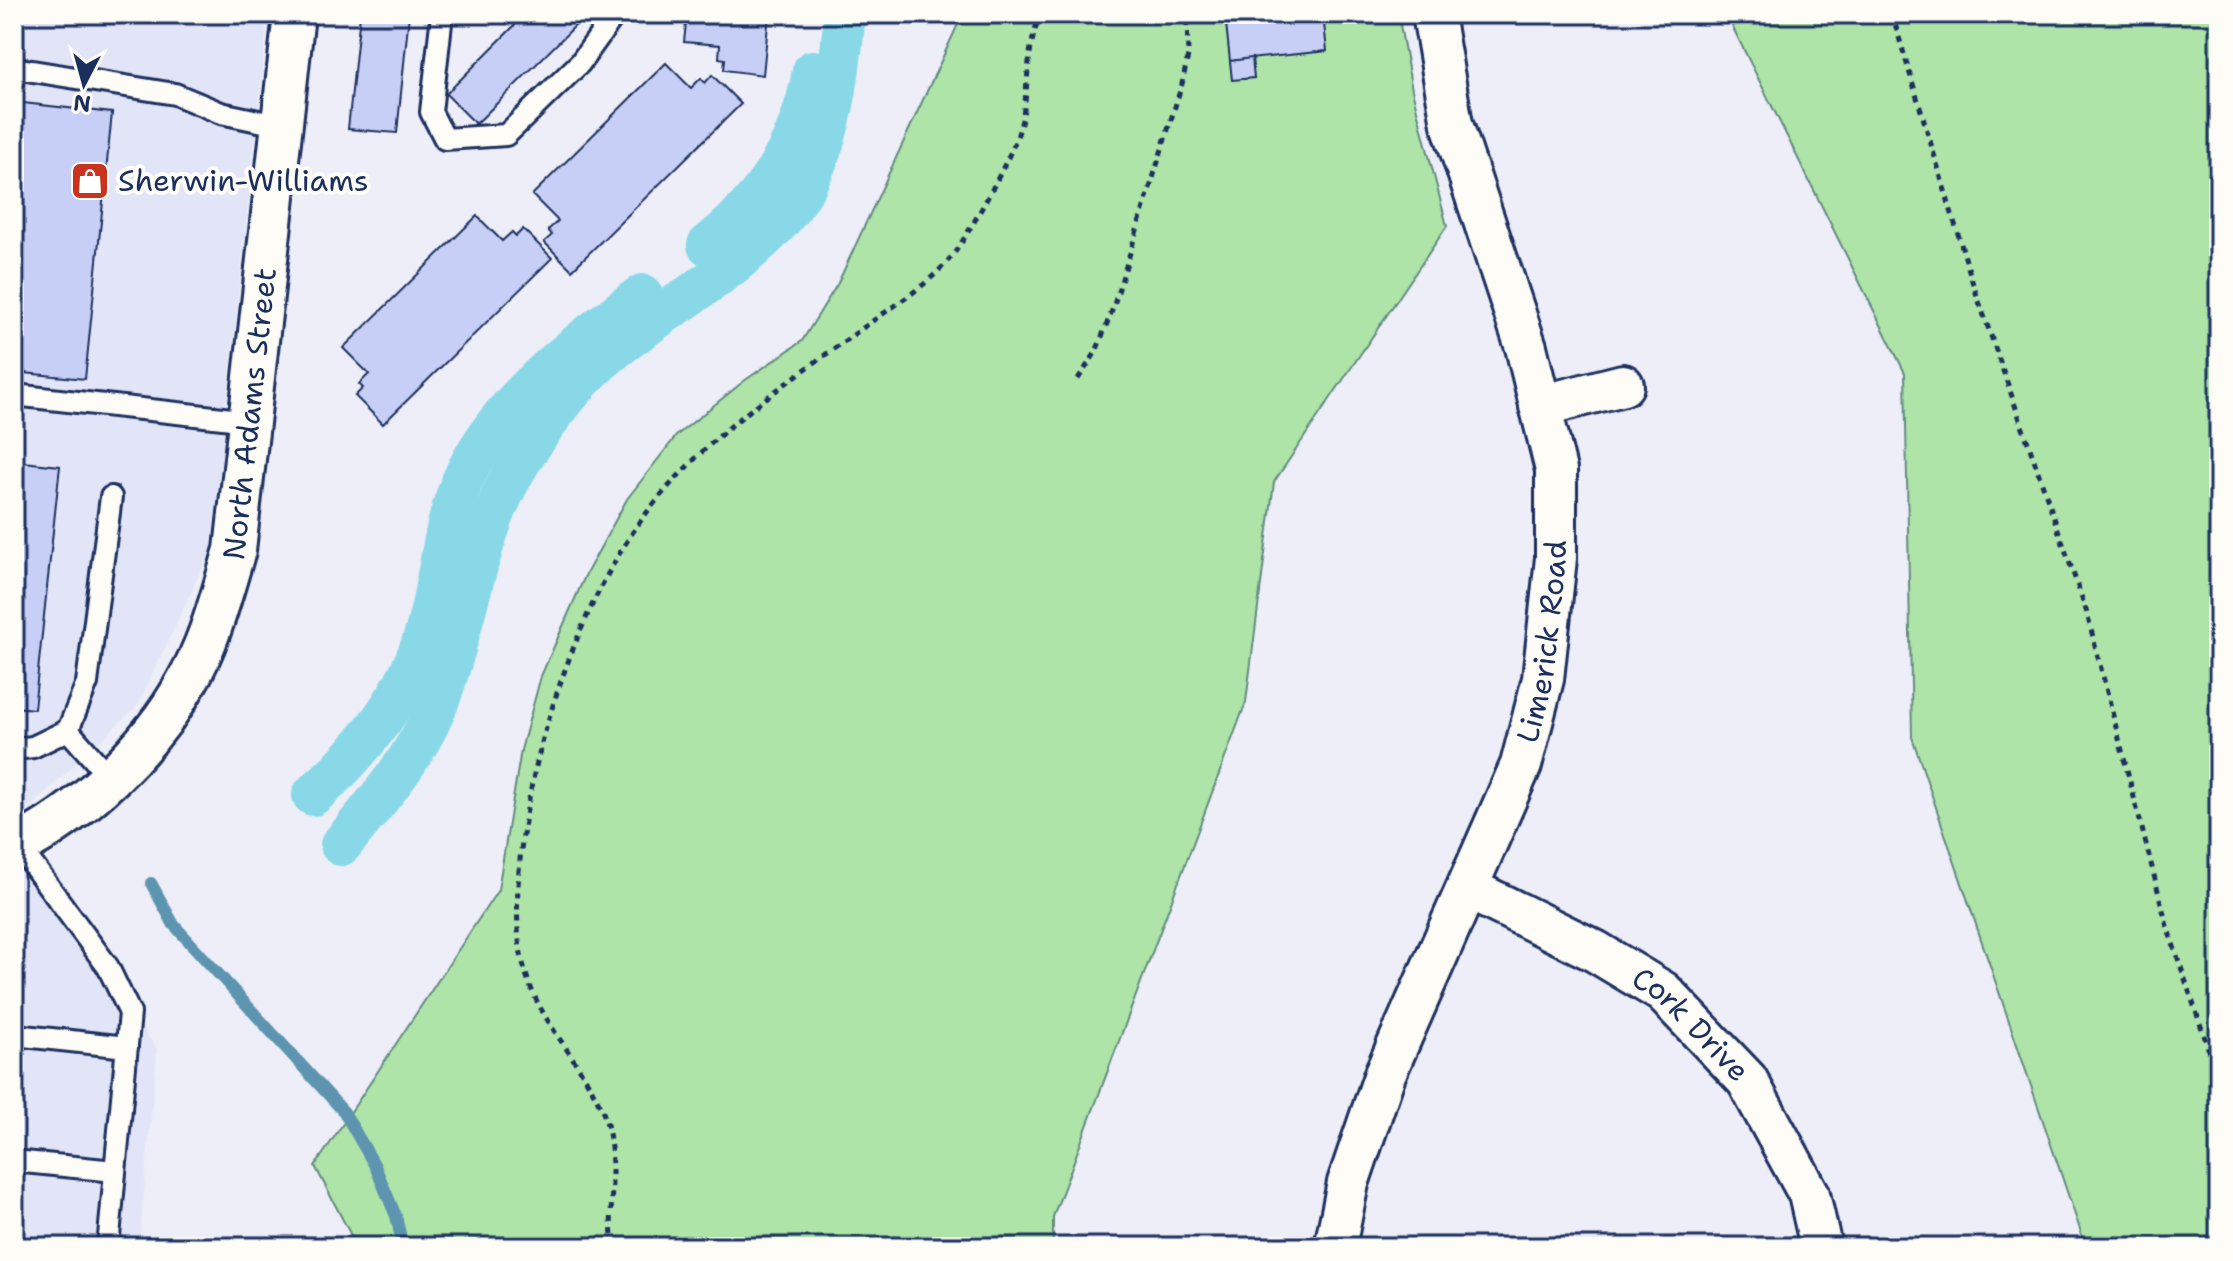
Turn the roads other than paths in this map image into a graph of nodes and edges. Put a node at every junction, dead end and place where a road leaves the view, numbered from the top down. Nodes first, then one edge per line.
1 (294, 14) edge
2 (442, 14) edge
3 (615, 14) edge
4 (1433, 14) edge
5 (14, 68) edge
6 (282, 126) junction
7 (1623, 385) dead end
8 (14, 395) edge
9 (1540, 406) junction
10 (250, 421) junction
11 (111, 497) dead end
12 (68, 730) junction
13 (14, 749) edge
14 (110, 778) junction
15 (16, 846) edge
16 (1469, 889) junction
17 (14, 1035) edge
18 (127, 1047) junction
19 (14, 1161) edge
20 (115, 1171) junction
21 (108, 1247) edge
22 (1335, 1247) edge
23 (1821, 1247) edge

1 - 6 street, North Adams Street
2 - 3 lane
4 - 9 street, Limerick Road
5 - 6 lane
6 - 10 street, North Adams Street
7 - 9 street
8 - 10 lane
9 - 16 street, Limerick Road
10 - 14 street, North Adams Street
11 - 12 lane
12 - 13 lane
12 - 14 lane
14 - 15 street, North Adams Street
15 - 18 lane
16 - 22 street, Limerick Road
16 - 23 street, Cork Drive
17 - 18 lane
18 - 20 lane
19 - 20 lane
20 - 21 lane

